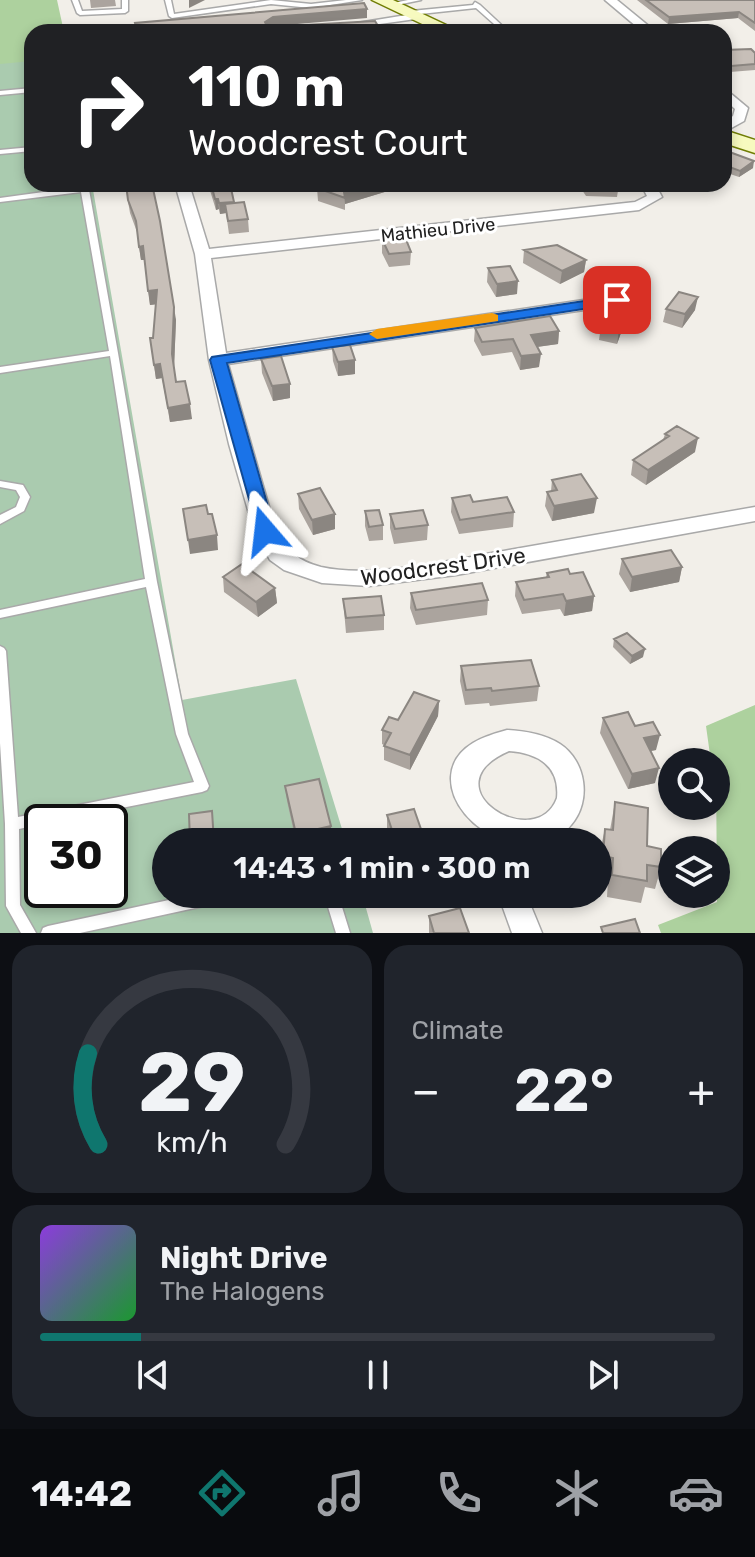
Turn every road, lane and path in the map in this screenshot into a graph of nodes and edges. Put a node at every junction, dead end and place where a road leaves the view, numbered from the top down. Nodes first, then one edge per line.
1 (75, 0) edge
2 (125, 0) edge
3 (168, 0) edge
4 (357, 0) edge
5 (472, 0) edge
6 (610, 0) edge
7 (273, 1) edge
8 (405, 5) edge
9 (478, 6) junction
10 (343, 24) edge
11 (439, 24) edge
12 (497, 24) edge
13 (640, 24) edge
14 (24, 91) edge
15 (0, 93) edge
16 (732, 99) edge
17 (732, 123) edge
18 (732, 139) edge
19 (755, 147) edge
20 (24, 150) edge
21 (0, 152) edge
22 (48, 192) edge
23 (85, 192) edge
24 (184, 192) edge
25 (654, 192) edge
26 (0, 200) edge
27 (203, 254) junction
28 (617, 300) dead end
29 (114, 353) junction
30 (218, 360) junction
31 (0, 370) edge
32 (0, 484) edge
33 (755, 514) edge
34 (0, 520) edge
35 (151, 582) junction
36 (0, 614) edge
37 (0, 651) edge
38 (12, 824) junction
39 (163, 908) edge
40 (335, 908) edge
41 (517, 908) edge
42 (29, 933) edge
43 (48, 933) edge
44 (343, 933) edge
45 (527, 933) edge

1 - 2 lane
3 - 7 lane
4 - 7 lane
5 - 9 lane
6 - 13 street
8 - 9 lane
8 - 10 street
8 - 11 main road
9 - 12 lane
14 - 15 lane
16 - 17 street
18 - 19 main road
20 - 21 lane
22 - 26 lane
23 - 29 lane
24 - 27 street, Woodcrest Drive
25 - 27 street, Mathieu Drive
27 - 30 street, Woodcrest Drive
28 - 30 street
29 - 31 lane
29 - 35 lane
30 - 33 street, Woodcrest Drive
32 - 34 lane
35 - 36 lane
35 - 38 lane
37 - 38 lane
38 - 42 lane
39 - 43 lane
40 - 44 lane
41 - 45 street

